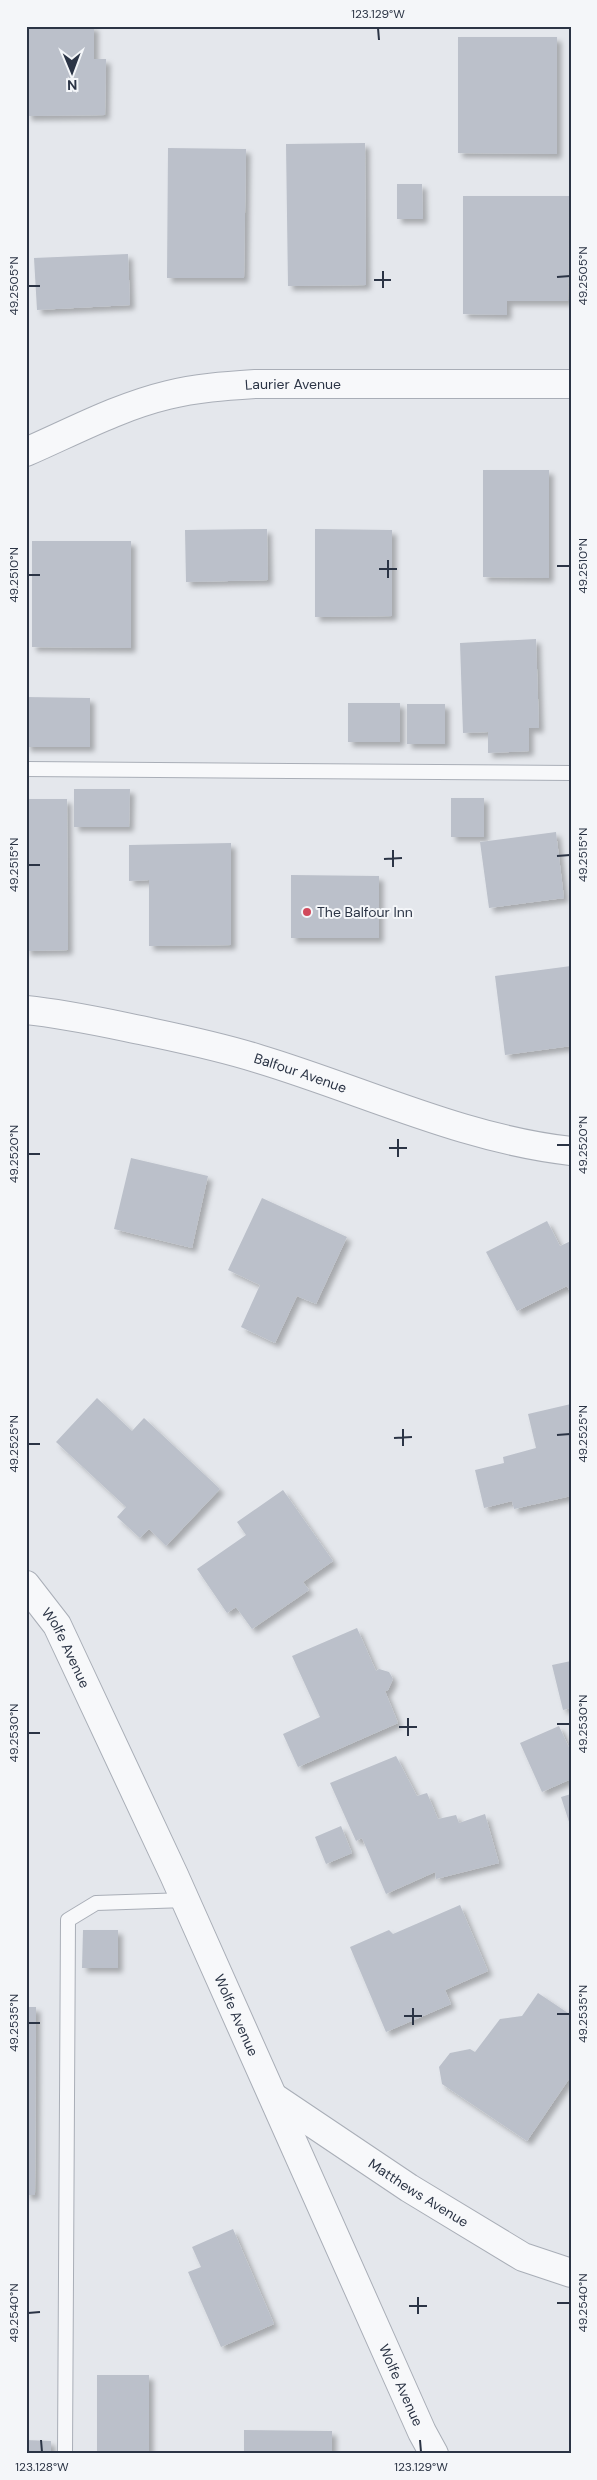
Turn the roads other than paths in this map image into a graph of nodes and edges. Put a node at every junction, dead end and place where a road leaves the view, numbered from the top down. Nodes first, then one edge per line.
1 (571, 384) edge
2 (26, 452) edge
3 (26, 769) edge
4 (571, 773) edge
5 (26, 1010) edge
6 (571, 1151) edge
7 (26, 1584) edge
8 (186, 1900) junction
9 (275, 2098) junction
10 (571, 2273) edge
11 (64, 2454) edge
12 (434, 2454) edge

1 - 2 street, Laurier Avenue
3 - 4 lane
5 - 6 street, Balfour Avenue
7 - 8 street, Wolfe Avenue
8 - 9 street, Wolfe Avenue
8 - 11 lane
9 - 10 street, Matthews Avenue
9 - 12 street, Wolfe Avenue

